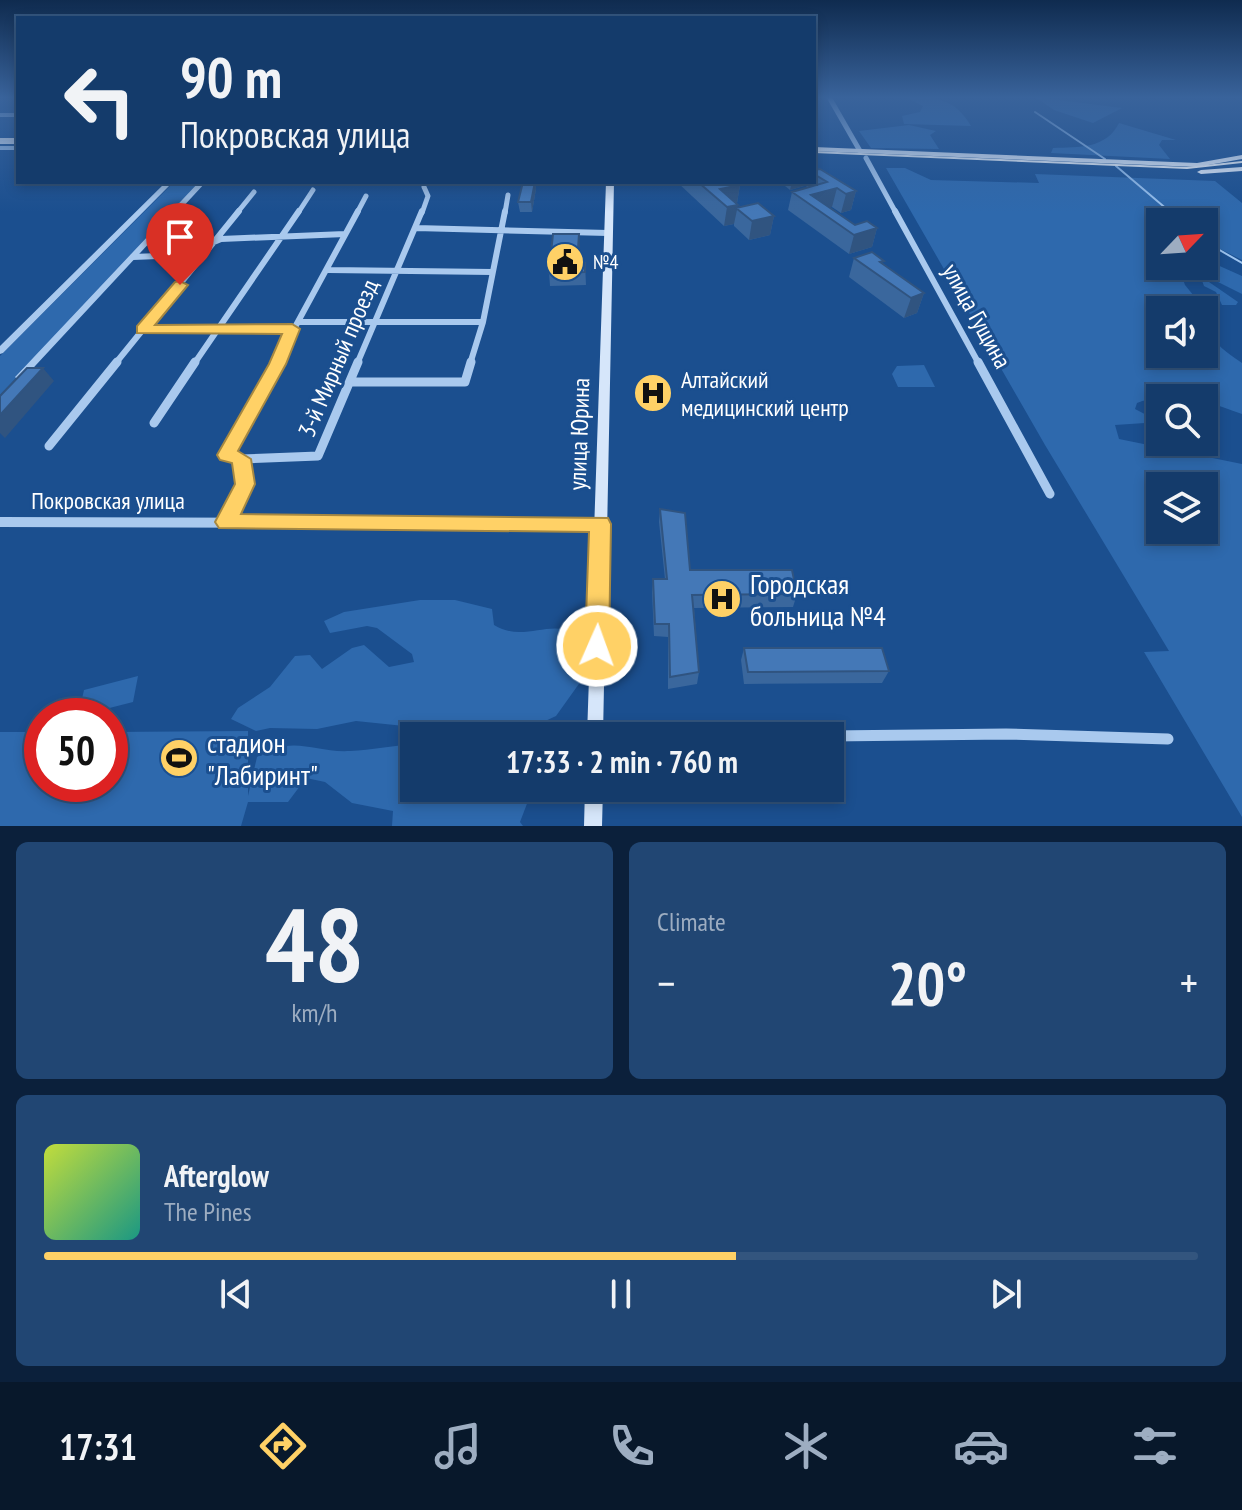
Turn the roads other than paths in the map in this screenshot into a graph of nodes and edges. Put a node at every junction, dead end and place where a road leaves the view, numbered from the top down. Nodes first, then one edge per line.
1 (852, 136) edge
2 (816, 149) edge
3 (863, 154) junction
4 (816, 156) edge
5 (1242, 157) edge
6 (1241, 170) edge
7 (168, 184) edge
8 (201, 184) edge
9 (610, 184) edge
10 (424, 187) dead end
11 (313, 190) dead end
12 (254, 192) dead end
13 (508, 195) dead end
14 (366, 196) dead end
15 (416, 228) junction
16 (502, 229) junction
17 (608, 233) junction
18 (345, 234) junction
19 (282, 236) junction
20 (218, 240) junction
21 (133, 257) junction
22 (329, 270) junction
23 (397, 270) junction
24 (492, 272) junction
25 (375, 322) junction
26 (483, 322) junction
27 (295, 326) junction
28 (217, 329) junction
29 (143, 330) junction
30 (0, 351) edge
31 (352, 382) junction
32 (9, 390) edge
33 (154, 423) dead end
34 (49, 446) dead end
35 (241, 459) junction
36 (1050, 494) dead end
37 (0, 522) edge
38 (226, 522) junction
39 (600, 524) junction
40 (595, 722) edge
41 (844, 736) edge
42 (1168, 739) dead end
43 (594, 802) edge
44 (593, 826) edge

1 - 3 street, улица Гущина
2 - 3 main road
3 - 4 main road
3 - 5 main road
3 - 6 main road
3 - 36 street, улица Гущина
7 - 30 street
8 - 21 street
9 - 17 main road, улица Юрина
10 - 15 street, 3-й Мирный проезд
11 - 19 street
12 - 20 street
13 - 16 street
14 - 18 street
15 - 16 street
15 - 23 street, 3-й Мирный проезд
16 - 17 street
16 - 24 street
17 - 39 main road, улица Юрина
18 - 19 street
18 - 22 street
19 - 20 street
19 - 28 street
20 - 21 street
20 - 29 street
21 - 32 street
22 - 23 street
22 - 27 street
23 - 24 street
23 - 25 street, 3-й Мирный проезд
24 - 26 street
25 - 26 street
25 - 27 street
25 - 31 street, 3-й Мирный проезд
26 - 31 street
27 - 28 street
27 - 35 street
28 - 29 street
28 - 33 street
29 - 34 street
31 - 35 street, 3-й Мирный проезд
35 - 38 street
37 - 38 street, Покровская улица
38 - 39 street, Покровская улица
39 - 40 main road, улица Юрина
41 - 42 street
43 - 44 main road

